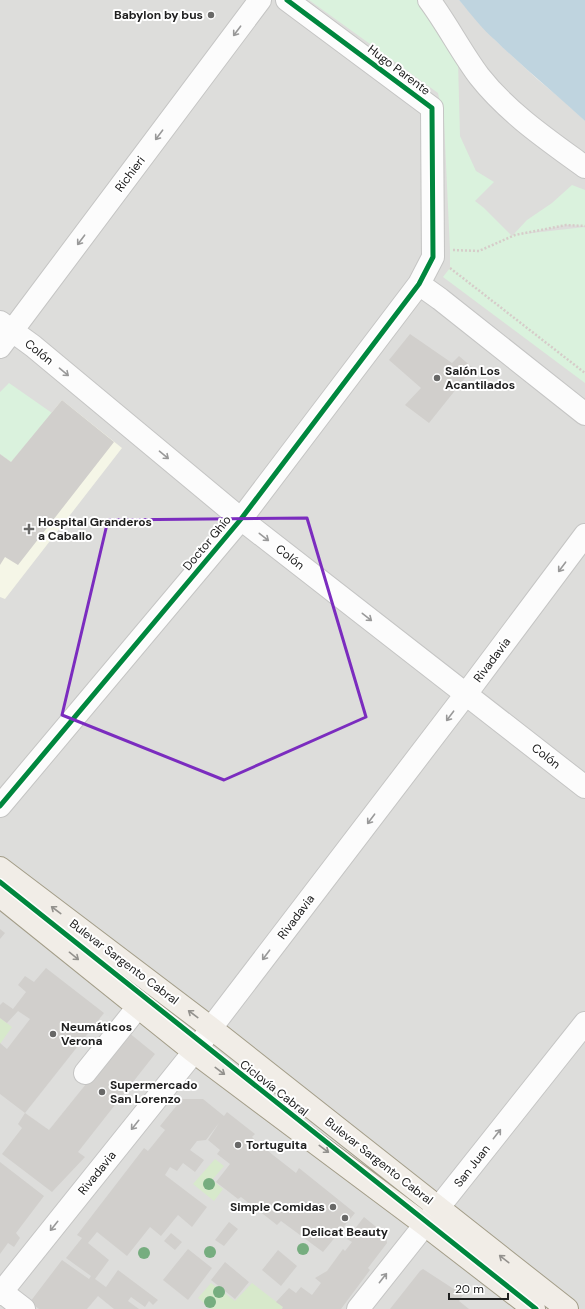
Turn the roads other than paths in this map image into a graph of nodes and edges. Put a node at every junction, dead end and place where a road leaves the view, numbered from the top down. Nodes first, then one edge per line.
1 (260, 0) edge
2 (287, 0) edge
3 (429, 0) edge
4 (585, 167) edge
5 (419, 284) junction
6 (4, 334) edge
7 (585, 414) edge
8 (240, 519) junction
9 (585, 535) edge
10 (466, 694) junction
11 (585, 787) edge
12 (0, 806) edge
13 (0, 868) edge
14 (0, 896) edge
15 (138, 1007) junction
16 (585, 1023) edge
17 (211, 1028) junction
18 (194, 1052) junction
19 (85, 1074) dead end
20 (432, 1216) junction
21 (1, 1293) edge
22 (24, 1309) edge
23 (358, 1309) edge
24 (534, 1309) edge
25 (567, 1309) edge

1 -> 6 street, Richieri
2 - 5 street, Hugo Parente
3 - 4 street
5 - 7 street
5 - 8 street, Doctor Ghío
6 -> 8 street, Colón
8 -> 10 street, Colón
8 - 12 street, Doctor Ghío
9 -> 10 street, Rivadavia
10 - 11 street, Colón
10 -> 17 street, Rivadavia
17 -> 13 main road, Bulevar Sargento Cabral
14 -> 15 main road, Bulevar Sargento Cabral
15 - 18 main road, Bulevar Sargento Cabral
15 - 19 street
20 -> 16 street, San Juan
17 - 18 street, Rivadavia
17 - 20 main road, Bulevar Sargento Cabral
18 -> 20 main road, Bulevar Sargento Cabral
18 -> 21 street, Rivadavia
23 -> 20 street, San Juan
20 - 24 main road, Bulevar Sargento Cabral
25 -> 20 main road, Bulevar Sargento Cabral
21 - 22 street

